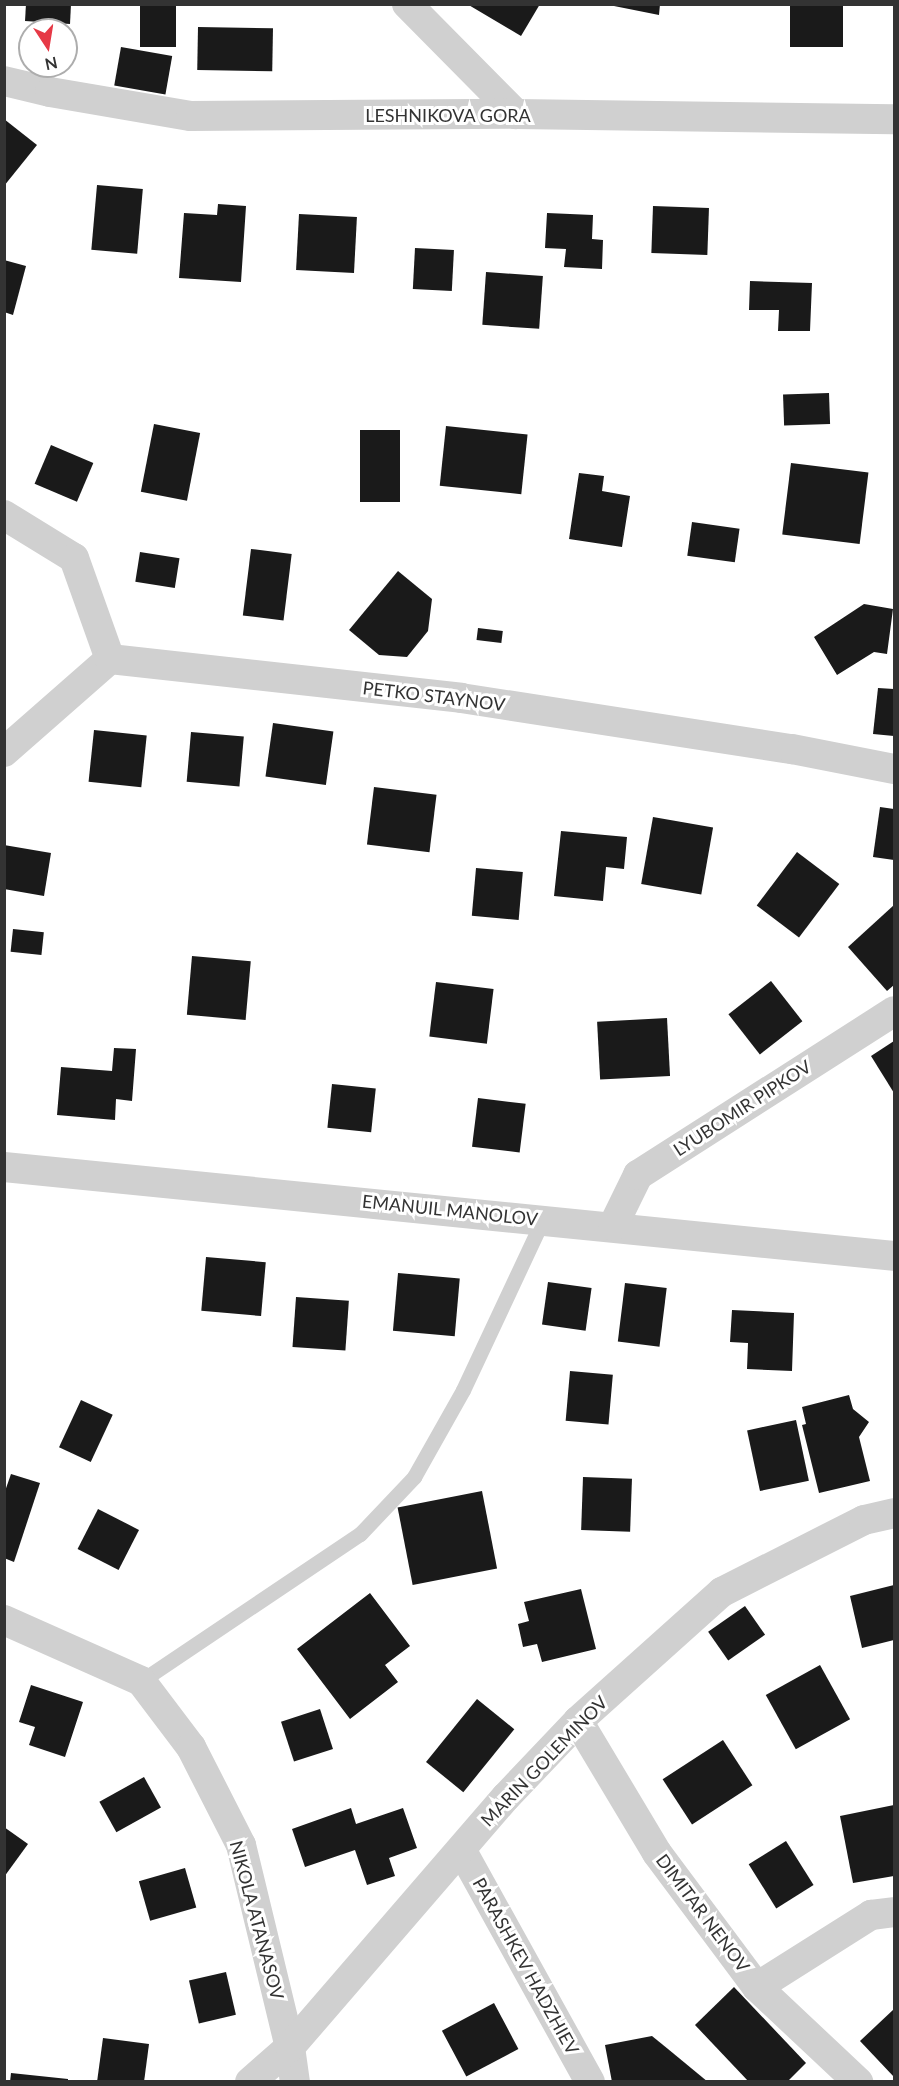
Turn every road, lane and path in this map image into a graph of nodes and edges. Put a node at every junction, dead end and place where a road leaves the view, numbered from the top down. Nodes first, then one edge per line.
1 (407, 4) edge
2 (4, 81) edge
3 (516, 114) junction
4 (894, 119) edge
5 (4, 516) edge
6 (110, 659) junction
7 (4, 752) edge
8 (894, 769) edge
9 (894, 1011) edge
10 (4, 1167) edge
11 (543, 1220) junction
12 (613, 1226) junction
13 (894, 1256) edge
14 (894, 1513) edge
15 (4, 1620) edge
16 (141, 1681) junction
17 (578, 1721) junction
18 (462, 1851) junction
19 (894, 1912) edge
20 (758, 1987) junction
21 (290, 2047) junction
22 (250, 2082) edge
23 (295, 2082) edge
24 (590, 2082) edge
25 (858, 2082) edge

1 - 3 street
2 - 3 street, LESHNIKOVA GORA
3 - 4 street, LESHNIKOVA GORA
5 - 6 street
6 - 7 street
6 - 8 street, PETKO STAYNOV
9 - 12 street, LYUBOMIR PIPKOV
10 - 11 street, EMANUIL MANOLOV
11 - 12 street, EMANUIL MANOLOV
11 - 16 lane
12 - 13 street, EMANUIL MANOLOV
14 - 17 street, MARIN GOLEMINOV
15 - 16 street, NIKOLA ATANASOV
16 - 21 street, NIKOLA ATANASOV
17 - 18 street, MARIN GOLEMINOV
17 - 20 street, DIMITAR NENOV
18 - 21 street, MARIN GOLEMINOV
18 - 24 street, PARASHKEV HADZHIEV
19 - 20 street
20 - 25 street, DIMITAR NENOV
21 - 22 street, MARIN GOLEMINOV
21 - 23 street, NIKOLA ATANASOV

